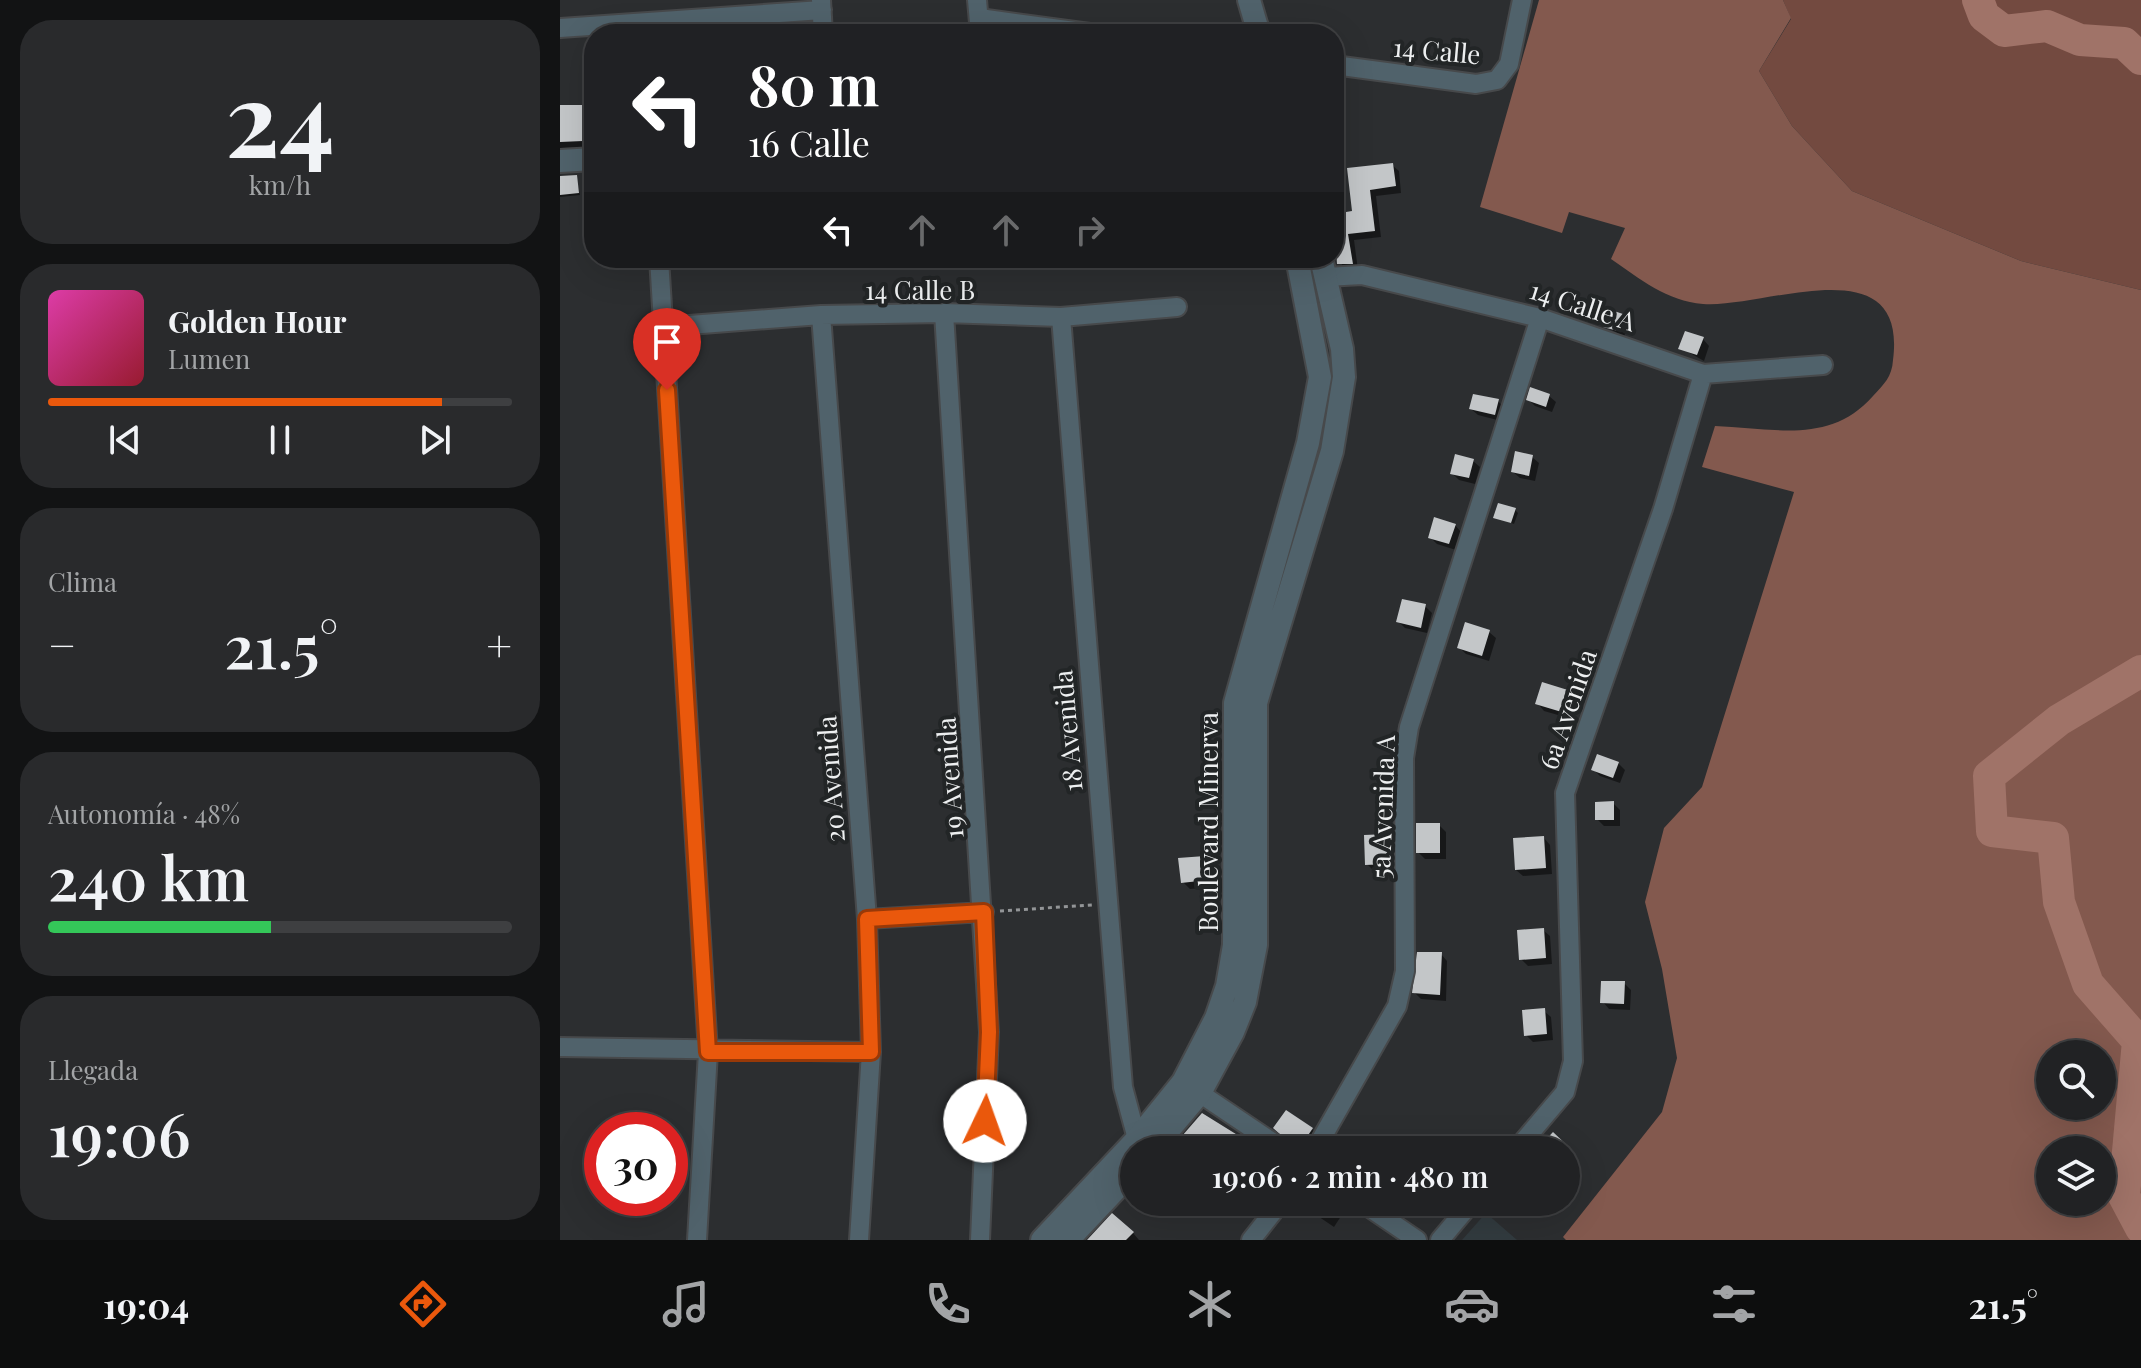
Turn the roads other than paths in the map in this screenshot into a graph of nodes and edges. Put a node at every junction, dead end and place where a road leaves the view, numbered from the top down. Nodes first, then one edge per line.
1 (1237, 0) edge
2 (1249, 0) edge
3 (1263, 0) edge
4 (1522, 0) edge
5 (821, 5) edge
6 (979, 17) edge
7 (605, 24) edge
8 (1028, 24) edge
9 (1243, 24) edge
10 (1256, 24) edge
11 (1267, 24) edge
12 (584, 26) edge
13 (560, 28) edge
14 (1344, 66) edge
15 (584, 160) edge
16 (560, 161) edge
17 (660, 268) edge
18 (1299, 268) edge
19 (1323, 268) edge
20 (1328, 268) edge
21 (1177, 307) dead end
22 (944, 313) junction
23 (821, 315) junction
24 (1061, 317) junction
25 (1540, 318) junction
26 (663, 327) junction
27 (1823, 365) dead end
28 (1703, 374) junction
29 (984, 912) junction
30 (867, 919) junction
31 (560, 1047) edge
32 (708, 1052) junction
33 (871, 1052) junction
34 (1191, 1088) junction
35 (1141, 1136) edge
36 (1151, 1136) edge
37 (1263, 1136) edge
38 (1323, 1136) edge
39 (1528, 1136) edge
40 (1120, 1167) edge
41 (1120, 1185) edge
42 (1270, 1216) edge
43 (1382, 1216) edge
44 (1460, 1216) edge
45 (697, 1240) edge
46 (859, 1240) edge
47 (980, 1240) edge
48 (1042, 1240) edge
49 (1068, 1240) edge
50 (1251, 1240) edge
51 (1417, 1240) edge
52 (1440, 1240) edge

1 - 9 street
2 - 10 street
3 - 11 street
4 - 14 street, 14 Calle
5 - 7 street
6 - 8 street
12 - 13 street
15 - 16 street
17 - 26 street
18 - 34 street, Boulevard Minerva
19 - 34 street, Boulevard Minerva
20 - 25 street, 14 Calle A
21 - 24 street, 14 Calle B
22 - 23 street, 14 Calle B
22 - 24 street, 14 Calle B
22 - 29 street, 19 Avenida
23 - 26 street, 14 Calle B
23 - 30 street, 20 Avenida
24 - 35 street, 18 Avenida
25 - 28 street, 14 Calle A
25 - 38 street, 5a Avenida A
26 - 32 street
27 - 28 street, 14 Calle A
28 - 39 street, 6a Avenida
29 - 30 street
29 - 47 street, 19 Avenida
30 - 33 street, 20 Avenida
31 - 32 street
32 - 33 street
32 - 45 street
33 - 46 street, 20 Avenida
34 - 36 street, Boulevard Minerva
34 - 37 street
40 - 48 street, Boulevard Minerva
41 - 49 street
42 - 50 street
43 - 51 street
44 - 52 street

